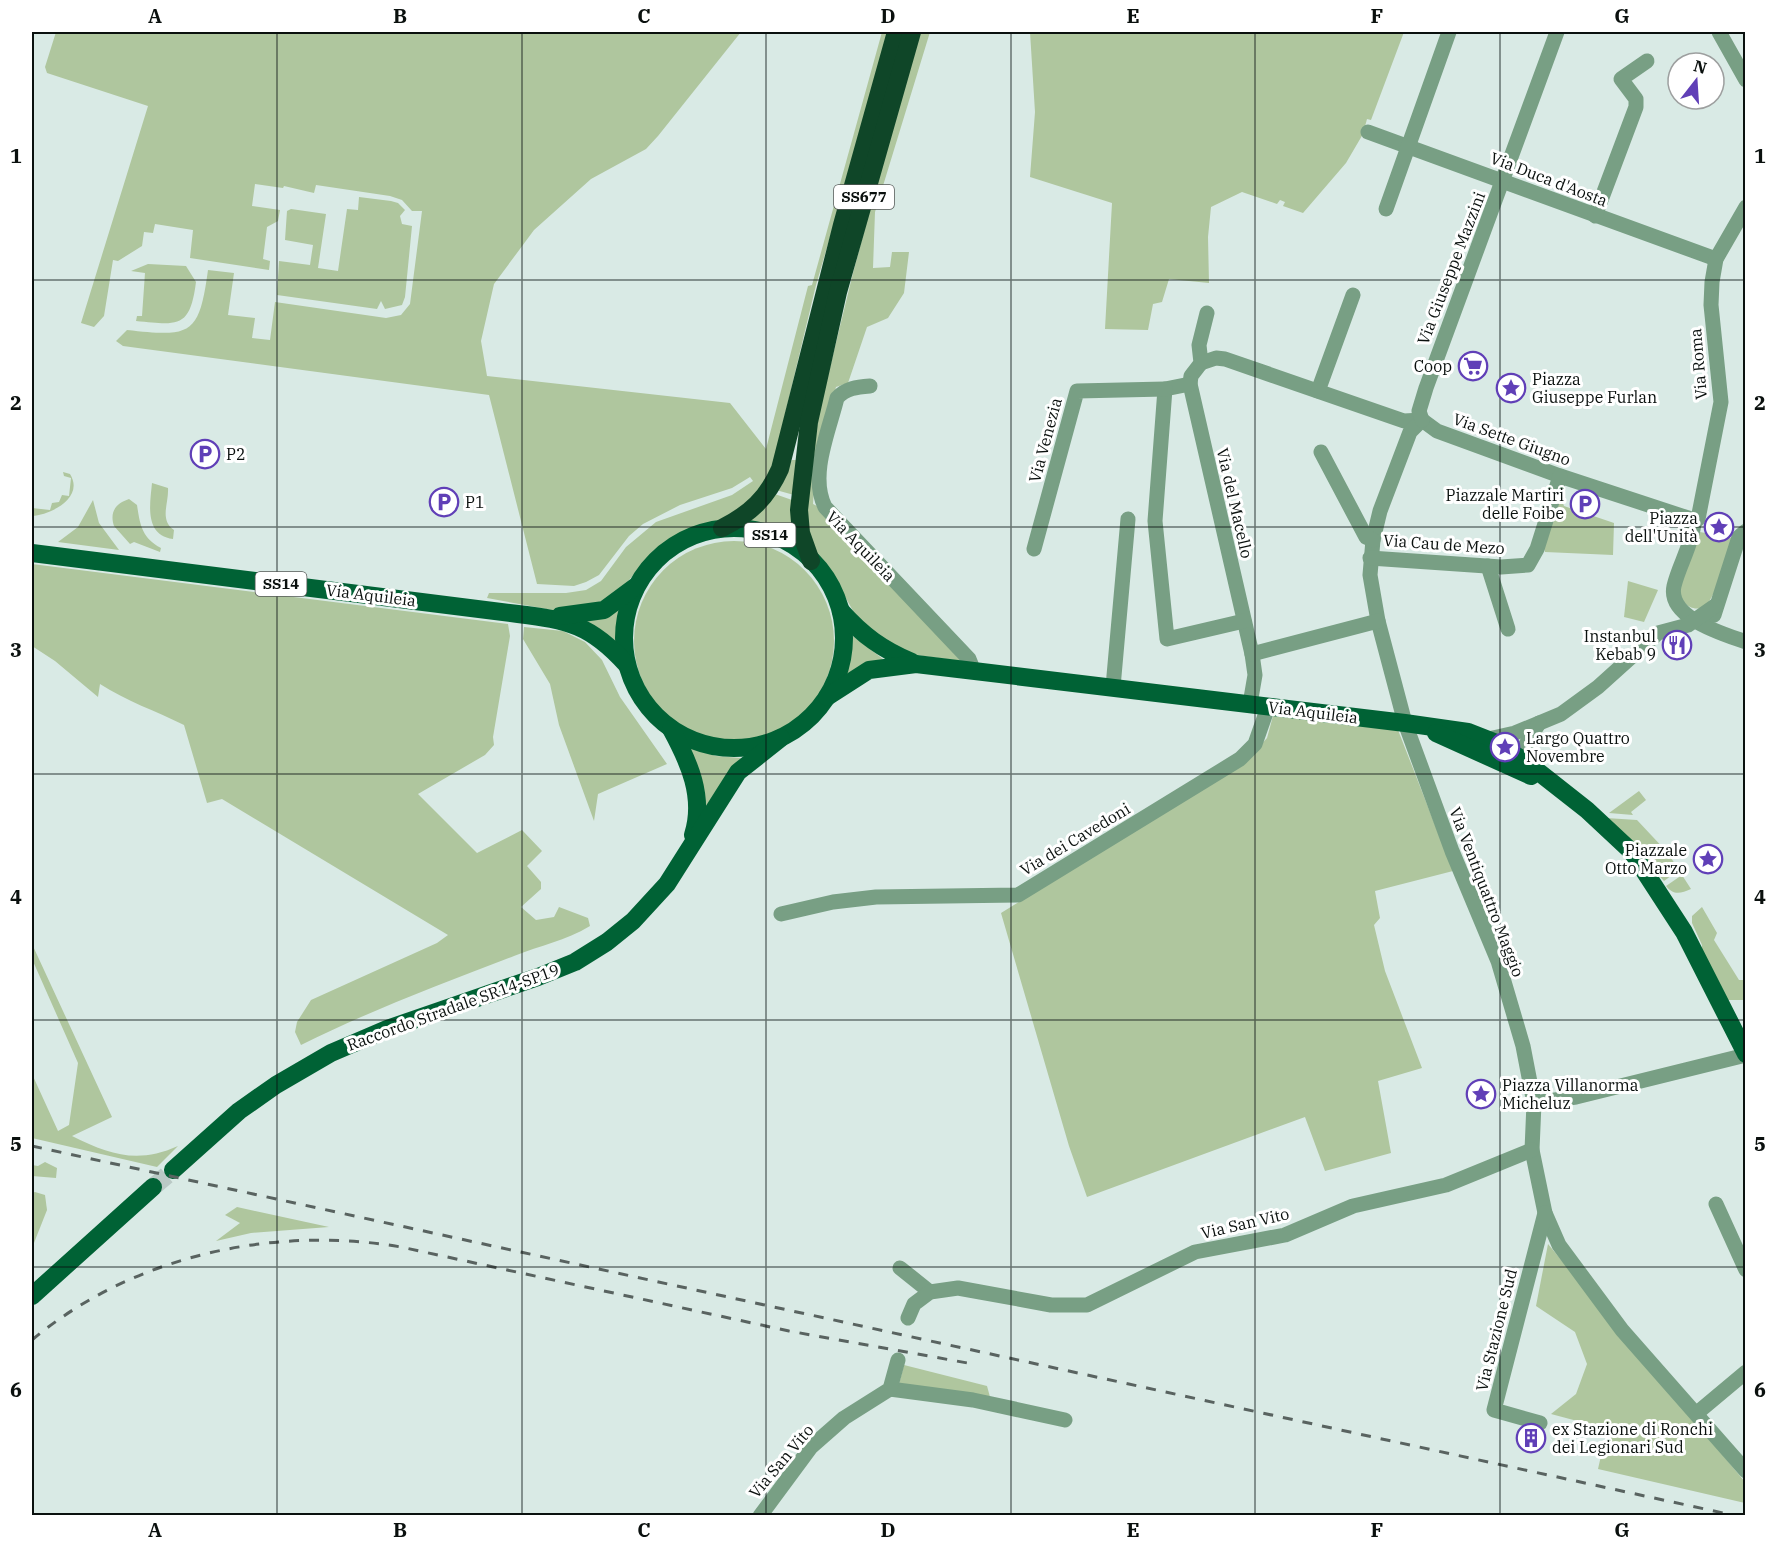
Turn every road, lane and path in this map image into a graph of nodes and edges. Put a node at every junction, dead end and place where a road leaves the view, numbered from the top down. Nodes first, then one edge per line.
1 (896, 32) edge
2 (912, 32) edge
3 (1449, 32) edge
4 (1557, 32) edge
5 (1719, 32) edge
6 (1647, 60) dead end
7 (1746, 80) edge
8 (1368, 132) dead end
9 (1409, 147) junction
10 (1503, 181) junction
11 (1746, 207) edge
12 (1386, 209) dead end
13 (1595, 216) junction
14 (1716, 260) junction
15 (1353, 295) dead end
16 (1207, 313) dead end
17 (1201, 363) junction
18 (1190, 384) junction
19 (870, 386) dead end
20 (1165, 389) junction
21 (1318, 391) junction
22 (1422, 420) junction
23 (1321, 452) dead end
24 (1558, 483) junction
25 (1128, 519) dead end
26 (1694, 523) junction
27 (722, 528) junction
28 (1746, 531) edge
29 (1372, 540) junction
30 (1034, 549) dead end
31 (32, 553) edge
32 (1370, 558) junction
33 (811, 561) junction
34 (1488, 566) junction
35 (637, 586) junction
36 (1715, 606) junction
37 (840, 609) junction
38 (531, 615) junction
39 (1694, 620) junction
40 (1244, 621) junction
41 (1378, 621) junction
42 (1508, 629) dead end
43 (1710, 629) junction
44 (1746, 642) edge
45 (1252, 654) junction
46 (626, 664) junction
47 (916, 664) junction
48 (973, 669) junction
49 (1113, 687) junction
50 (827, 697) junction
51 (1259, 705) junction
52 (1406, 723) junction
53 (1539, 723) junction
54 (671, 729) junction
55 (1435, 733) junction
56 (781, 738) junction
57 (1488, 739) junction
58 (1534, 768) junction
59 (1590, 813) junction
60 (688, 850) junction
61 (781, 915) dead end
62 (1746, 1054) edge
63 (1534, 1103) junction
64 (1532, 1150) junction
65 (173, 1170) tunnel mouth
66 (153, 1187) tunnel mouth
67 (1716, 1204) dead end
68 (1545, 1213) junction
69 (900, 1268) dead end
70 (1746, 1270) edge
71 (930, 1292) junction
72 (32, 1296) edge
73 (908, 1318) dead end
74 (898, 1360) dead end
75 (1746, 1372) edge
76 (890, 1389) junction
77 (1697, 1413) junction
78 (1065, 1420) dead end
79 (1540, 1423) dead end
80 (1746, 1471) edge
81 (759, 1515) edge

1 - 27 highway, SS677
2 - 33 highway, SS677
3 - 9 street
4 - 10 street, Via Giuseppe Mazzini
5 - 7 street
6 - 13 street
8 - 9 street, Via Duca d'Aosta
9 - 10 street, Via Duca d'Aosta
9 - 12 street
10 - 13 street, Via Duca d'Aosta
10 - 22 street, Via Giuseppe Mazzini
11 - 14 street, Via Roma
13 - 14 street, Via Duca d'Aosta
14 - 26 street, Via Roma
15 - 21 street
16 - 17 street
17 - 18 street
17 - 21 street, Via Sette Giugno
18 - 20 street, Via Venezia
18 - 40 street, Via del Macello
19 - 48 street, Via Aquileia
20 - 30 street, Via Venezia
20 - 40 street
21 - 22 street, Via Sette Giugno
22 - 24 street, Via Sette Giugno
22 - 29 street, Via Giuseppe Mazzini
23 - 29 street
24 - 26 street, Via Sette Giugno
24 - 34 street, Via Cau de Mezo
25 - 49 street
26 - 39 street
27 - 33 main road, SS14
27 - 35 main road, SS14
28 - 36 street
29 - 32 street, Via Giuseppe Mazzini
31 - 38 main road, Via Aquileia / SS14
32 - 34 street, Via Cau de Mezo
32 - 41 street, Via Giuseppe Mazzini
33 - 37 main road, SS14
34 - 42 street
35 - 38 main road, Via Aquileia / SS14
35 - 46 main road, SS14
36 - 39 street
36 - 43 street
37 - 47 main road, Via Aquileia / SS14
37 - 50 main road, SS14
38 - 46 main road, Via Aquileia / SS14
39 - 43 street
39 - 53 street
40 - 45 street, Via del Macello
41 - 45 street
41 - 52 street, Via Giuseppe Mazzini
43 - 44 street
45 - 51 street, Via del Macello
46 - 54 main road, SS14
47 - 48 main road, Via Aquileia / SS14
47 - 50 main road, Via Aquileia / SS14
48 - 49 main road, Via Aquileia
49 - 51 main road, Via Aquileia
50 - 56 main road, SS14
51 - 52 main road, Via Aquileia
51 - 61 street, Via dei Cavedoni
52 - 55 main road
52 - 57 main road
52 - 63 street, Via Ventiquattro Maggio
53 - 57 street
53 - 58 street
54 - 56 main road, SS14
54 - 60 main road, Raccordo Stradale SR14-SP19
55 - 57 street
55 - 59 main road
56 - 60 main road, Raccordo Stradale SR14-SP19
57 - 58 main road
58 - 59 main road
59 - 62 main road
60 - 65 main road, Raccordo Stradale SR14-SP19
62 - 63 street
63 - 64 street, Via Ventiquattro Maggio
64 - 68 street, Via Ventiquattro Maggio
64 - 71 street, Via San Vito
66 - 72 main road
67 - 70 street
68 - 77 street, Via Ventiquattro Maggio
68 - 79 street, Via Stazione Sud
69 - 71 street
71 - 73 street
74 - 76 street
75 - 77 street
76 - 78 street
76 - 81 street, Via San Vito
77 - 80 street, Via Ventiquattro Maggio

